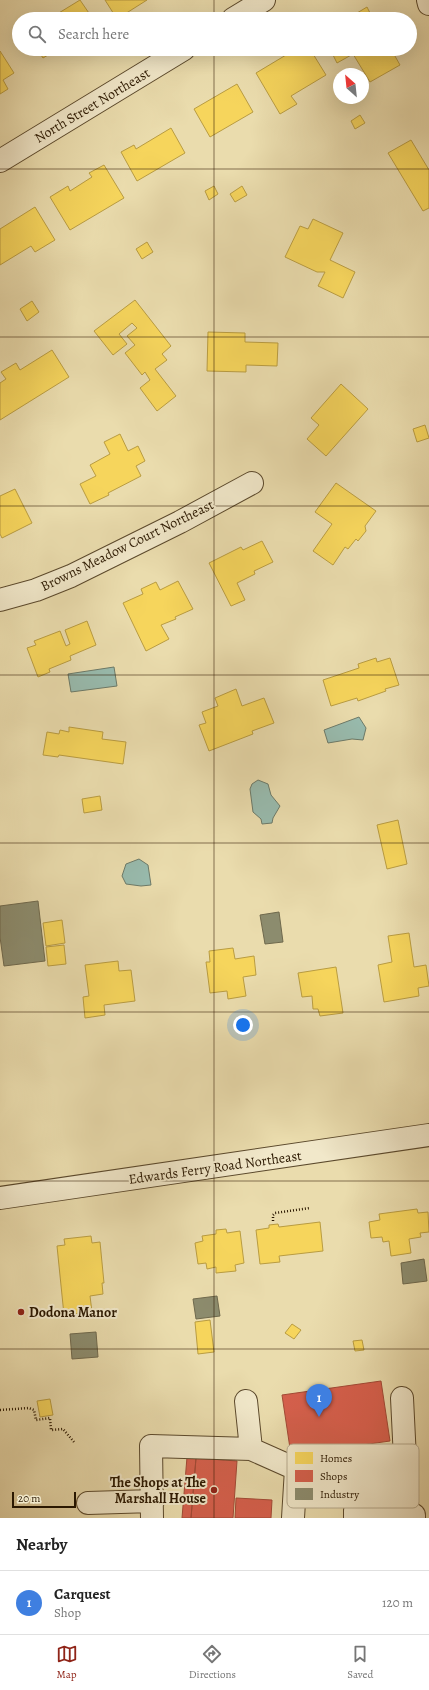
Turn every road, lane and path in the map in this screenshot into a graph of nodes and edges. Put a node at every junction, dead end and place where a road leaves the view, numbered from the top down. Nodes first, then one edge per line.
1 (264, 0) edge
2 (428, 0) edge
3 (429, 4) edge
4 (244, 12) edge
5 (172, 56) edge
6 (0, 161) edge
7 (252, 483) dead end
8 (0, 600) edge
9 (429, 1135) edge
10 (0, 1198) edge
11 (310, 1208) dead end
12 (273, 1221) dead end
13 (402, 1398) dead end
14 (246, 1401) dead end
15 (0, 1410) edge
16 (74, 1442) dead end
17 (404, 1444) edge
18 (251, 1449) junction
19 (287, 1466) edge
20 (88, 1503) dead end
21 (294, 1508) edge
22 (152, 1510) edge
23 (293, 1518) edge
24 (354, 1518) edge
25 (414, 1518) edge

1 - 4 street
2 - 3 street
5 - 6 street, North Street Northeast
7 - 8 street, Browns Meadow Court Northeast
9 - 10 street, Edwards Ferry Road Northeast
11 - 12 path
13 - 17 street
14 - 18 street
15 - 16 path
18 - 19 street
18 - 22 street
20 - 22 street
21 - 23 street
24 - 25 street

